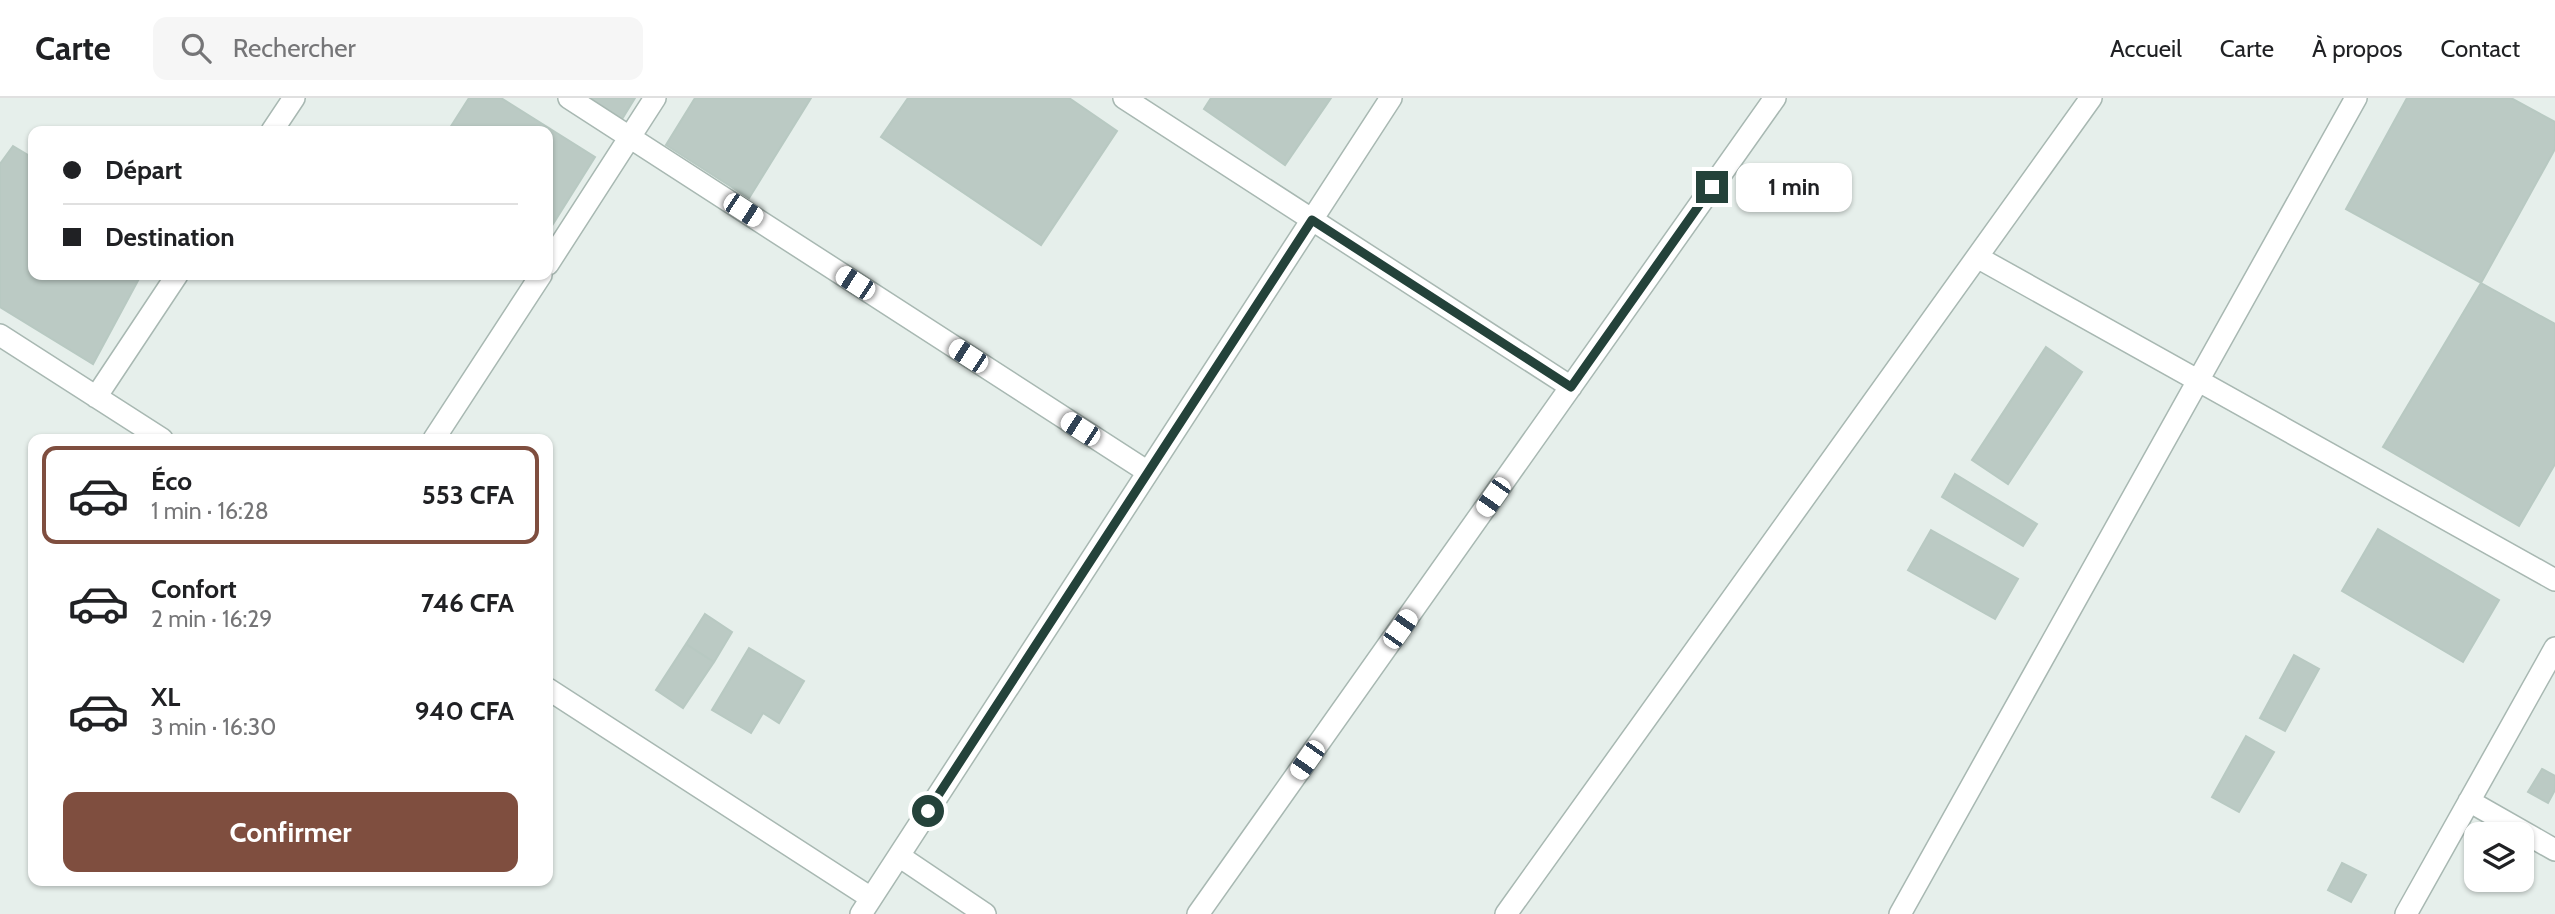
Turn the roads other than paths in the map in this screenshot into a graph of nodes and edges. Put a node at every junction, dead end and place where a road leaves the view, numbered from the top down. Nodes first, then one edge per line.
1 (294, 98) edge
2 (569, 98) edge
3 (655, 98) edge
4 (1124, 98) edge
5 (1391, 98) edge
6 (1775, 98) edge
7 (2091, 98) edge
8 (2356, 98) edge
9 (275, 126) edge
10 (630, 137) junction
11 (1312, 220) junction
12 (553, 256) edge
13 (1977, 257) junction
14 (174, 280) edge
15 (538, 280) edge
16 (0, 335) edge
17 (2198, 381) junction
18 (1571, 387) junction
19 (96, 397) junction
20 (154, 434) edge
21 (437, 434) edge
22 (1148, 472) junction
23 (2555, 580) edge
24 (2555, 648) edge
25 (553, 691) edge
26 (2469, 801) junction
27 (2555, 850) edge
28 (899, 856) junction
29 (866, 906) edge
30 (985, 914) edge
31 (1198, 914) edge
32 (1506, 914) edge
33 (1900, 914) edge
34 (2406, 914) edge

1 - 9 street
2 - 10 street
3 - 10 street
4 - 11 street
5 - 11 street
6 - 18 street
7 - 13 street
8 - 17 street
10 - 12 street
10 - 22 street
11 - 18 street
11 - 22 street
13 - 17 street
13 - 32 street
14 - 19 street
15 - 21 street
16 - 19 street
17 - 23 street
17 - 33 street
18 - 31 street
19 - 20 street
22 - 28 street
24 - 26 street
25 - 29 street
26 - 27 street
26 - 34 street
28 - 29 street
28 - 30 street

